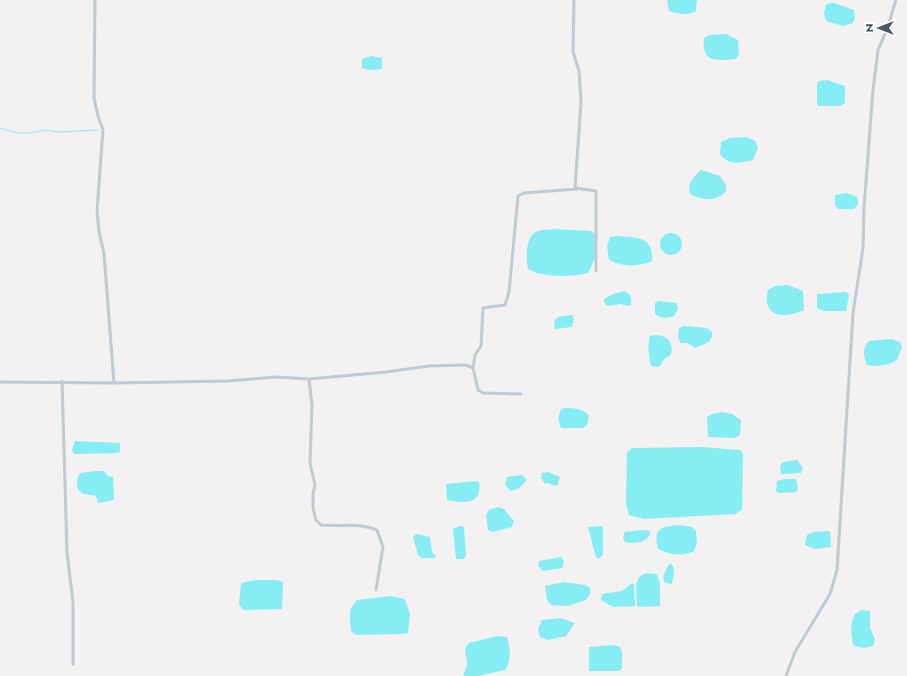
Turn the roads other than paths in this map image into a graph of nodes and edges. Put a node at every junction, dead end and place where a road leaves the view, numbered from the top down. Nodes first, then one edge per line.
1 (96, 0) edge
2 (574, 0) edge
3 (896, 0) edge
4 (577, 189) junction
5 (596, 271) dead end
6 (473, 368) junction
7 (309, 378) junction
8 (62, 381) junction
9 (0, 382) edge
10 (114, 383) junction
11 (521, 394) dead end
12 (376, 590) dead end
13 (73, 664) dead end
14 (786, 676) edge

1 - 10 street
2 - 4 street
3 - 14 street
4 - 5 street
4 - 6 street
6 - 7 street
6 - 11 street
7 - 10 street
7 - 12 street
8 - 9 street
8 - 10 street
8 - 13 street

